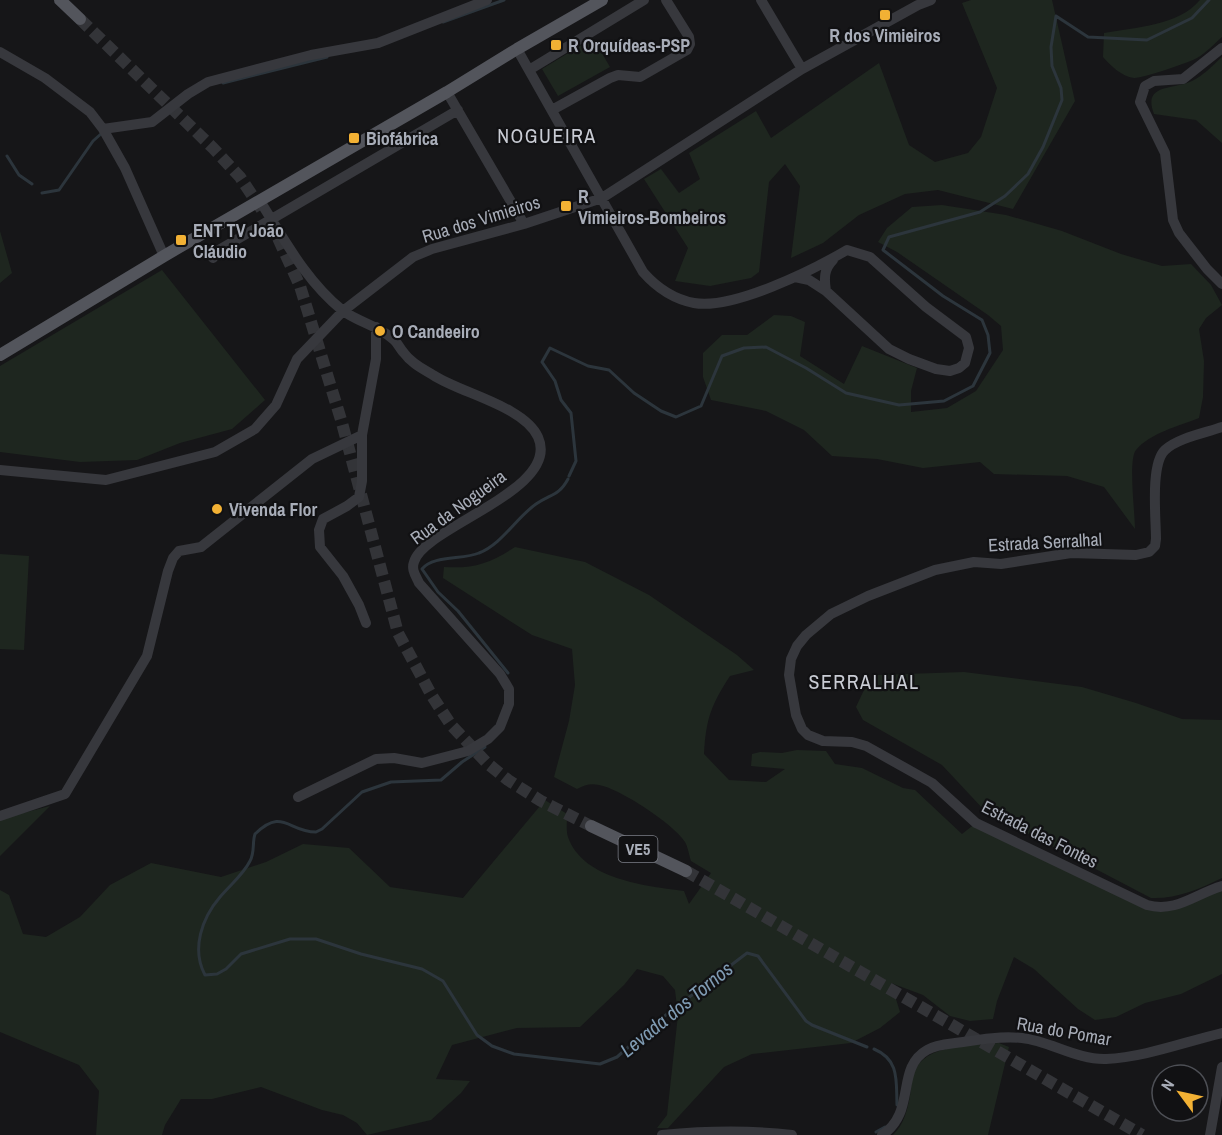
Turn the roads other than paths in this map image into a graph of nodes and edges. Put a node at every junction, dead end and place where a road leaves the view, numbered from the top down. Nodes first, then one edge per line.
1 (60, 0) edge
2 (487, 0) edge
3 (602, 0) edge
4 (644, 0) edge
5 (666, 0) edge
6 (761, 0) edge
7 (931, 0) edge
8 (917, 2) edge
9 (80, 19) tunnel mouth
10 (1222, 48) edge
11 (517, 49) junction
12 (0, 52) edge
13 (802, 69) junction
14 (529, 70) junction
15 (447, 92) junction
16 (458, 110) junction
17 (552, 110) junction
18 (103, 129) junction
19 (602, 198) junction
20 (260, 201) junction
21 (272, 220) junction
22 (524, 224) junction
23 (164, 256) junction
24 (835, 257) junction
25 (213, 258) dead end
26 (795, 277) junction
27 (1222, 284) edge
28 (826, 291) junction
29 (343, 311) junction
30 (376, 327) junction
31 (0, 355) edge
32 (1222, 427) edge
33 (362, 435) junction
34 (0, 470) edge
35 (366, 623) dead end
36 (797, 646) joint
37 (298, 797) dead end
38 (0, 816) edge
39 (591, 826) tunnel mouth
40 (686, 871) tunnel mouth
41 (1222, 886) edge
42 (1222, 1033) edge
43 (1222, 1067) edge
44 (662, 1135) edge
45 (792, 1135) edge
46 (882, 1135) edge
47 (1210, 1135) edge

1 - 9 main road
2 - 18 street
3 - 11 main road
4 - 14 street
5 - 17 street
6 - 13 street
7 - 8 street, Rua dos Vimieiros
8 - 13 street, Rua dos Vimieiros
10 - 27 street
11 - 14 street
11 - 15 main road
12 - 18 street
13 - 19 street, Rua dos Vimieiros
14 - 17 street
15 - 16 street
15 - 20 main road
16 - 21 street
16 - 22 street
17 - 19 street
18 - 23 street
19 - 22 street, Rua dos Vimieiros
19 - 26 street
20 - 21 street, Rua da Nogueira
20 - 23 main road
21 - 25 street
21 - 29 street, Rua da Nogueira
22 - 29 street, Rua dos Vimieiros
23 - 31 main road
24 - 26 street
24 - 28 street
24 - 28 street
26 - 28 street
29 - 30 street, Rua da Nogueira
29 - 34 street, Rua dos Vimieiros
30 - 33 street
30 - 37 street, Rua da Nogueira
32 - 36 street, Estrada Serralhal
33 - 35 street
33 - 38 street
36 - 41 street, Estrada das Fontes
39 - 40 main road, VE5
42 - 46 street, Rua do Pomar
43 - 47 street
44 - 45 street

